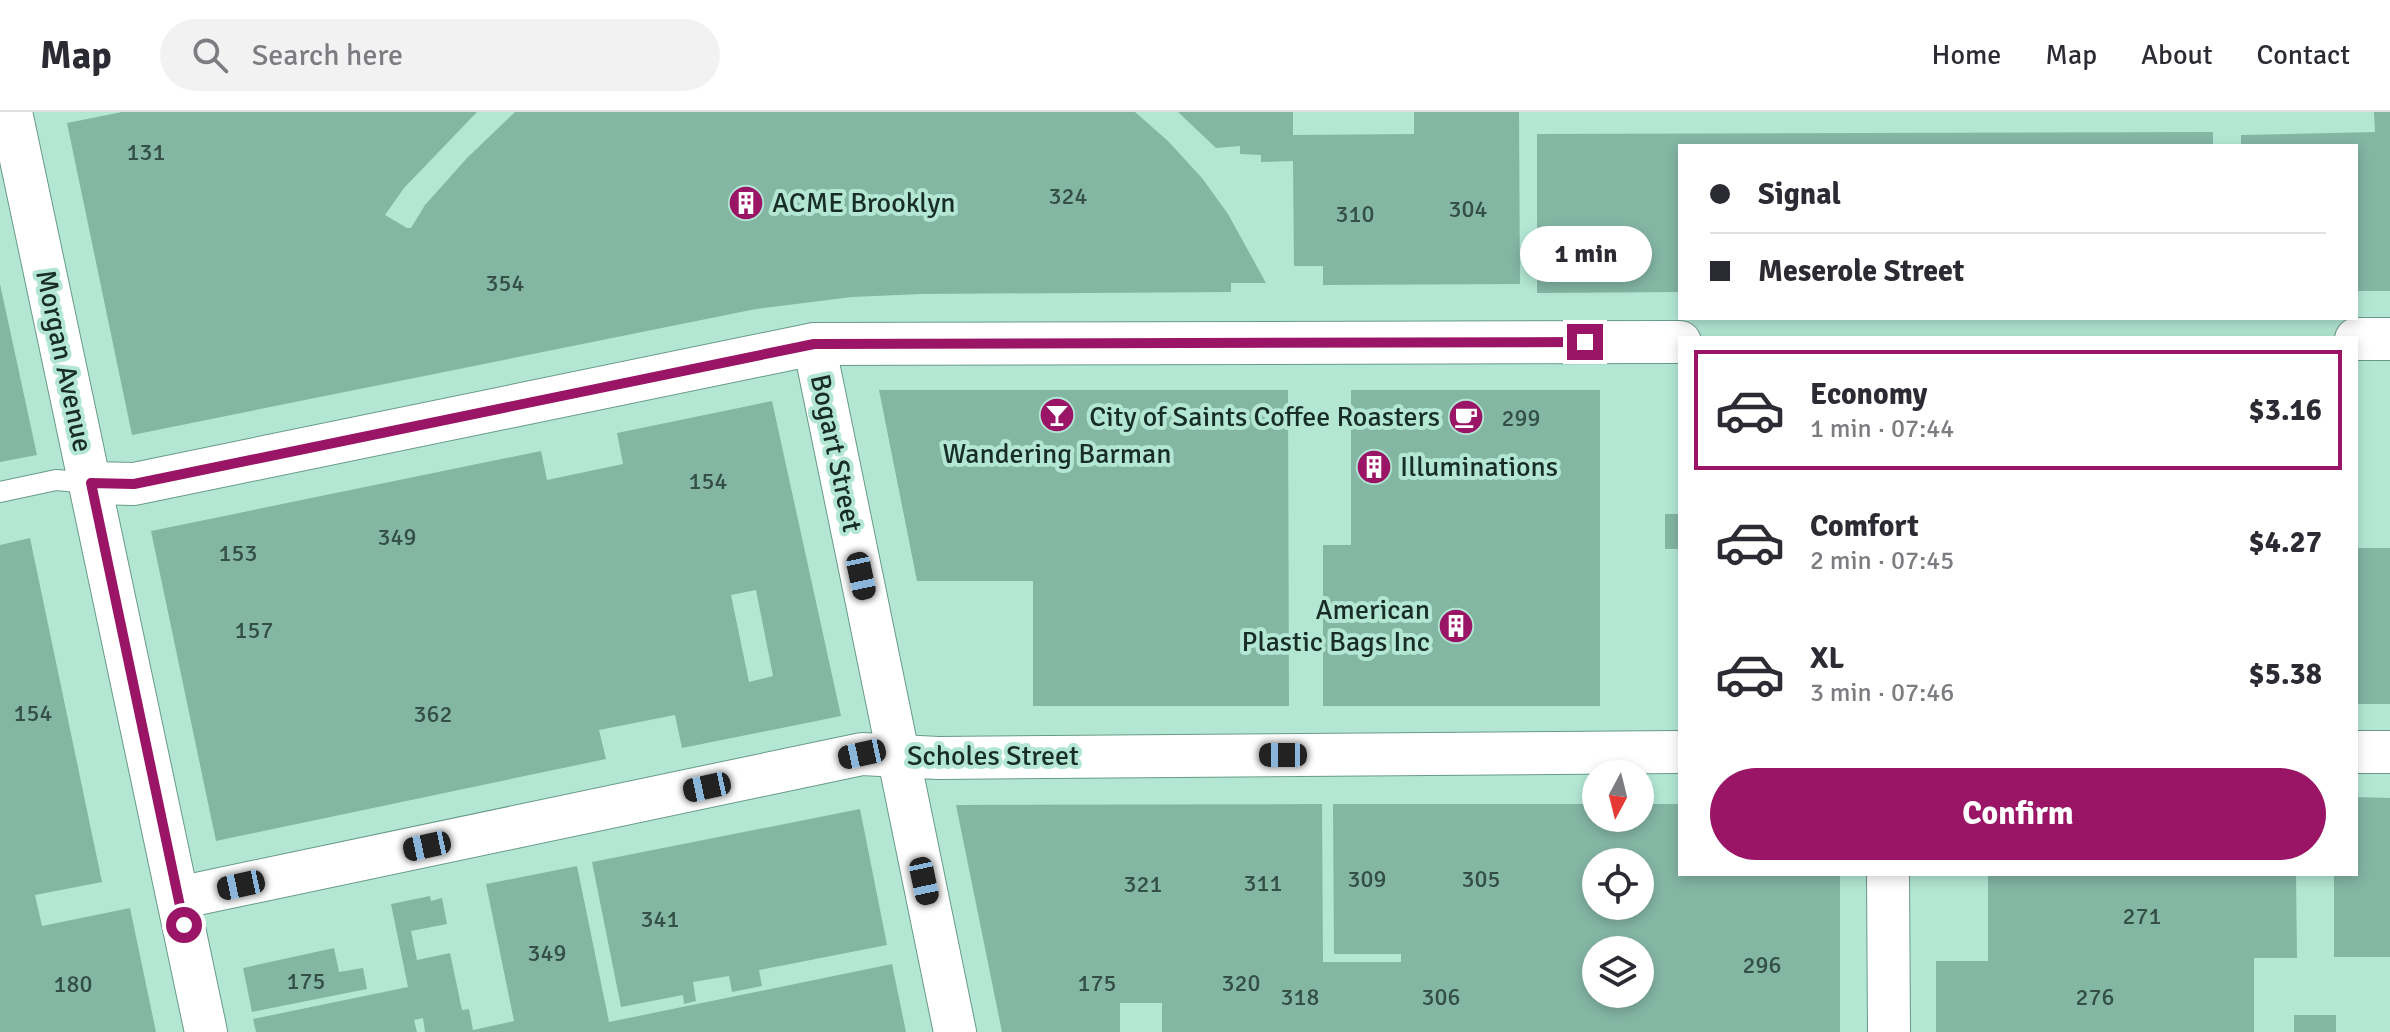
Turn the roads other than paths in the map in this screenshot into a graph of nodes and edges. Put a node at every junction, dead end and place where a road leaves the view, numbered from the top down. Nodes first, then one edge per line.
1 (11, 112) edge
2 (2358, 339) edge
3 (2390, 339) edge
4 (1678, 342) edge
5 (814, 344) junction
6 (91, 483) junction
7 (0, 492) edge
8 (1678, 752) edge
9 (2358, 752) edge
10 (2390, 752) edge
11 (898, 756) junction
12 (1888, 876) edge
13 (178, 898) junction
14 (206, 1032) edge
15 (955, 1032) edge
16 (1889, 1032) edge

1 - 6 street, Morgan Avenue
2 - 3 street
4 - 5 street
5 - 6 street
5 - 11 street, Bogart Street
6 - 7 lane
6 - 13 street, Morgan Avenue
8 - 11 street, Scholes Street
9 - 10 street
11 - 13 street, Scholes Street
11 - 15 street, Bogart Street
12 - 16 street
13 - 14 street, Morgan Avenue

